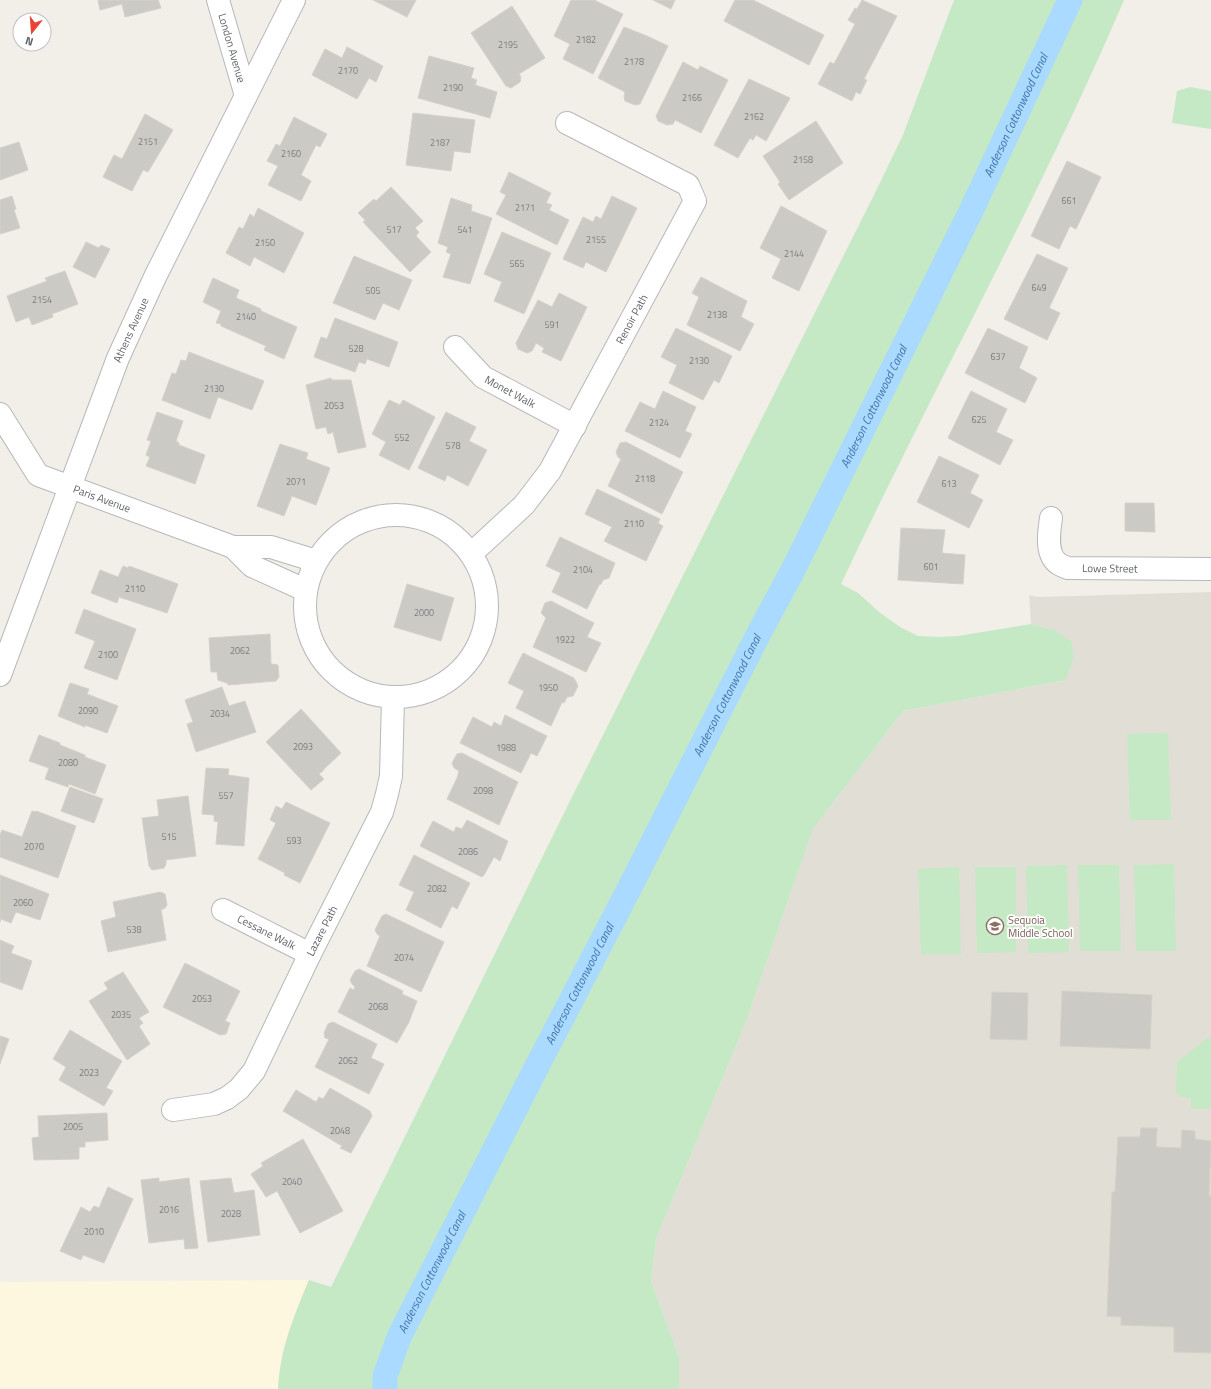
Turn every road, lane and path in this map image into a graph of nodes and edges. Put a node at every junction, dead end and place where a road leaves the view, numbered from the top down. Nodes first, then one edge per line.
1 (218, 0) edge
2 (294, 0) edge
3 (246, 96) junction
4 (567, 123) dead end
5 (455, 347) dead end
6 (0, 414) edge
7 (575, 426) junction
8 (69, 486) junction
9 (1052, 518) dead end
10 (233, 547) junction
11 (472, 553) junction
12 (316, 562) junction
13 (1211, 569) edge
14 (305, 590) junction
15 (22, 614) junction
16 (0, 624) edge
17 (0, 675) edge
18 (393, 698) junction
19 (223, 910) dead end
20 (310, 954) junction
21 (173, 1110) dead end

1 - 3 street, London Avenue
2 - 3 street, Athens Avenue
3 - 8 street, Athens Avenue
4 - 7 street, Renoir Path
5 - 7 street, Monet Walk
6 - 8 street, Paris Avenue
7 - 11 street, Renoir Path
8 - 10 street, Paris Avenue
8 - 15 street, Athens Avenue
9 - 13 street, Lowe Street
10 - 12 street, Paris Avenue
10 - 14 street, Paris Avenue
11 - 12 street
11 - 18 street
12 - 14 street
14 - 18 street
15 - 16 street
15 - 17 street, Athens Avenue
18 - 20 street, Lazare Path
19 - 20 street, Cessane Walk
20 - 21 street, Lazare Path

